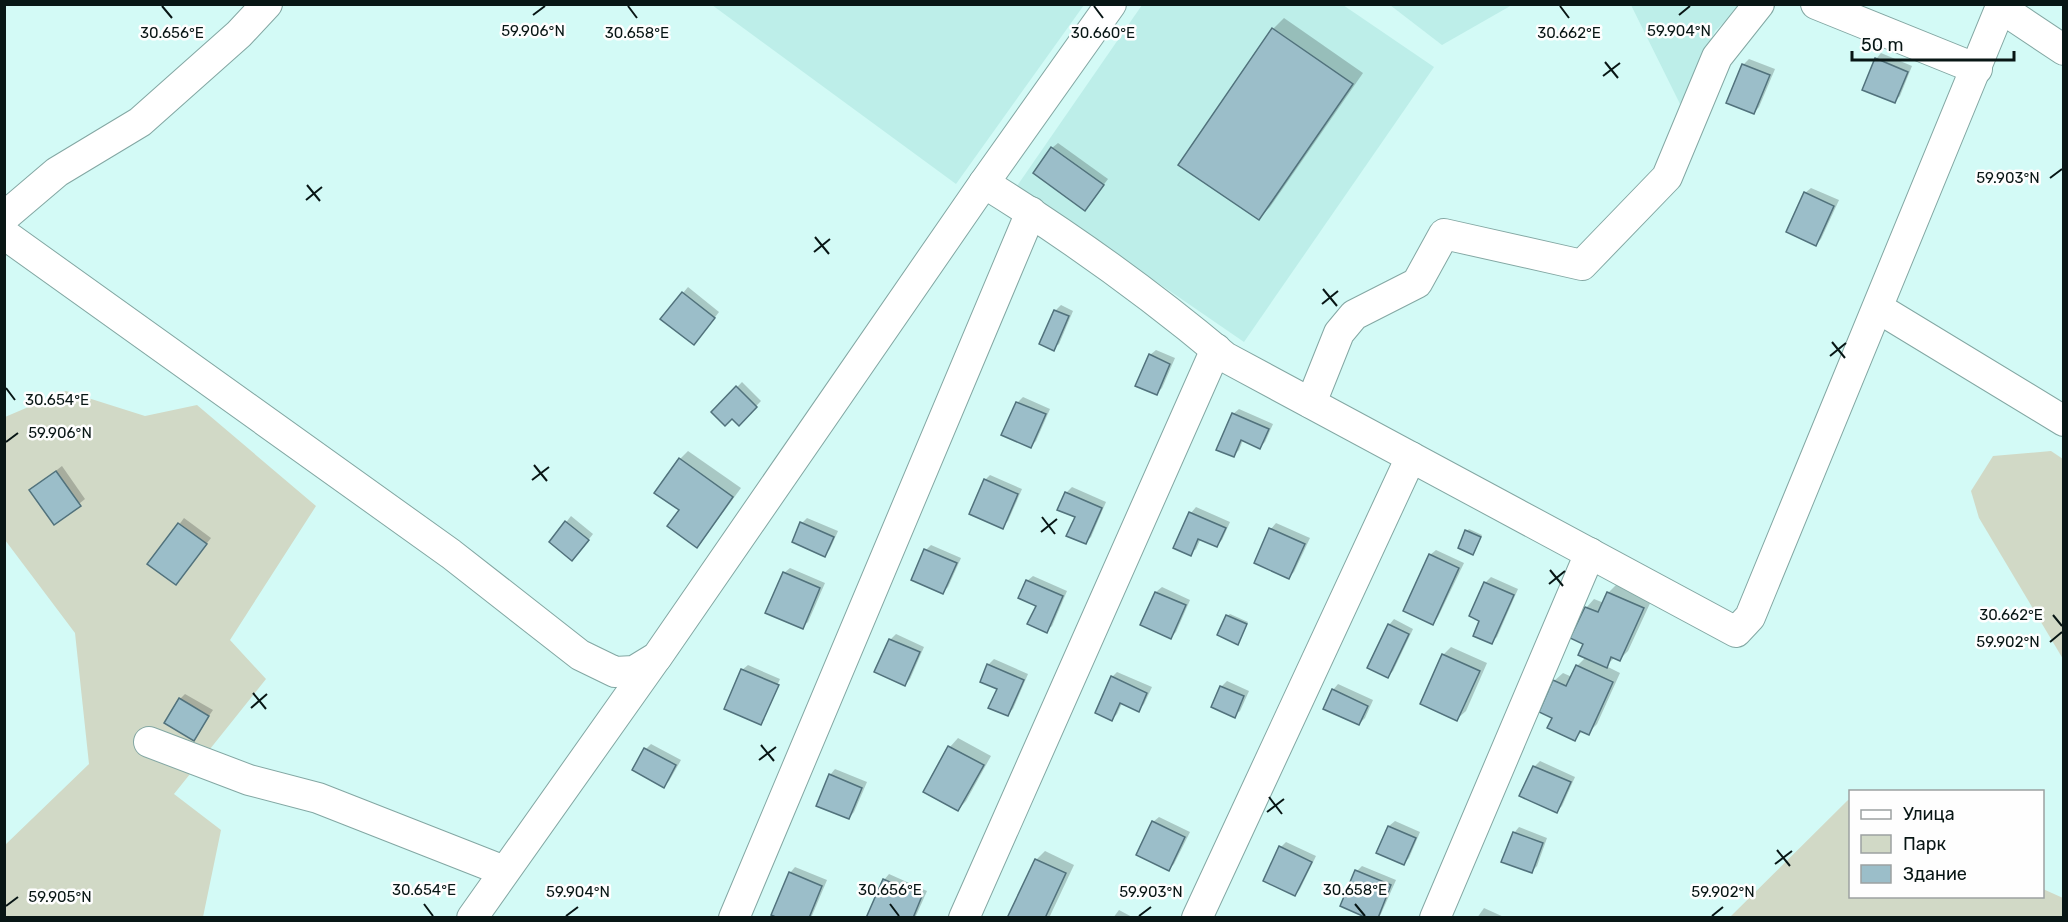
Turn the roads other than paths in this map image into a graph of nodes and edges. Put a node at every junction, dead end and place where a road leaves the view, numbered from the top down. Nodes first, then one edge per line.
1 (267, 4) edge
2 (1111, 4) edge
3 (1760, 4) edge
4 (1816, 4) edge
5 (2001, 6) edge
6 (2064, 50) edge
7 (1977, 69) junction
8 (984, 183) junction
9 (1031, 212) junction
10 (4, 217) edge
11 (4, 234) edge
12 (1878, 308) junction
13 (1216, 350) junction
14 (1311, 403) junction
15 (2064, 421) edge
16 (1411, 457) junction
17 (1590, 553) junction
18 (657, 657) junction
19 (148, 742) dead end
20 (504, 871) junction
21 (472, 918) edge
22 (734, 918) edge
23 (964, 918) edge
24 (1197, 918) edge
25 (1435, 918) edge

1 - 10 street
2 - 8 street
3 - 14 street
4 - 7 street
5 - 6 street
5 - 7 street
7 - 12 street
8 - 9 street
8 - 18 street
9 - 13 street
9 - 22 street
11 - 18 street
12 - 15 street
12 - 17 street
13 - 14 street
13 - 23 street
14 - 16 street
16 - 17 street
16 - 24 street
17 - 25 street
18 - 20 street
19 - 20 street
20 - 21 street

